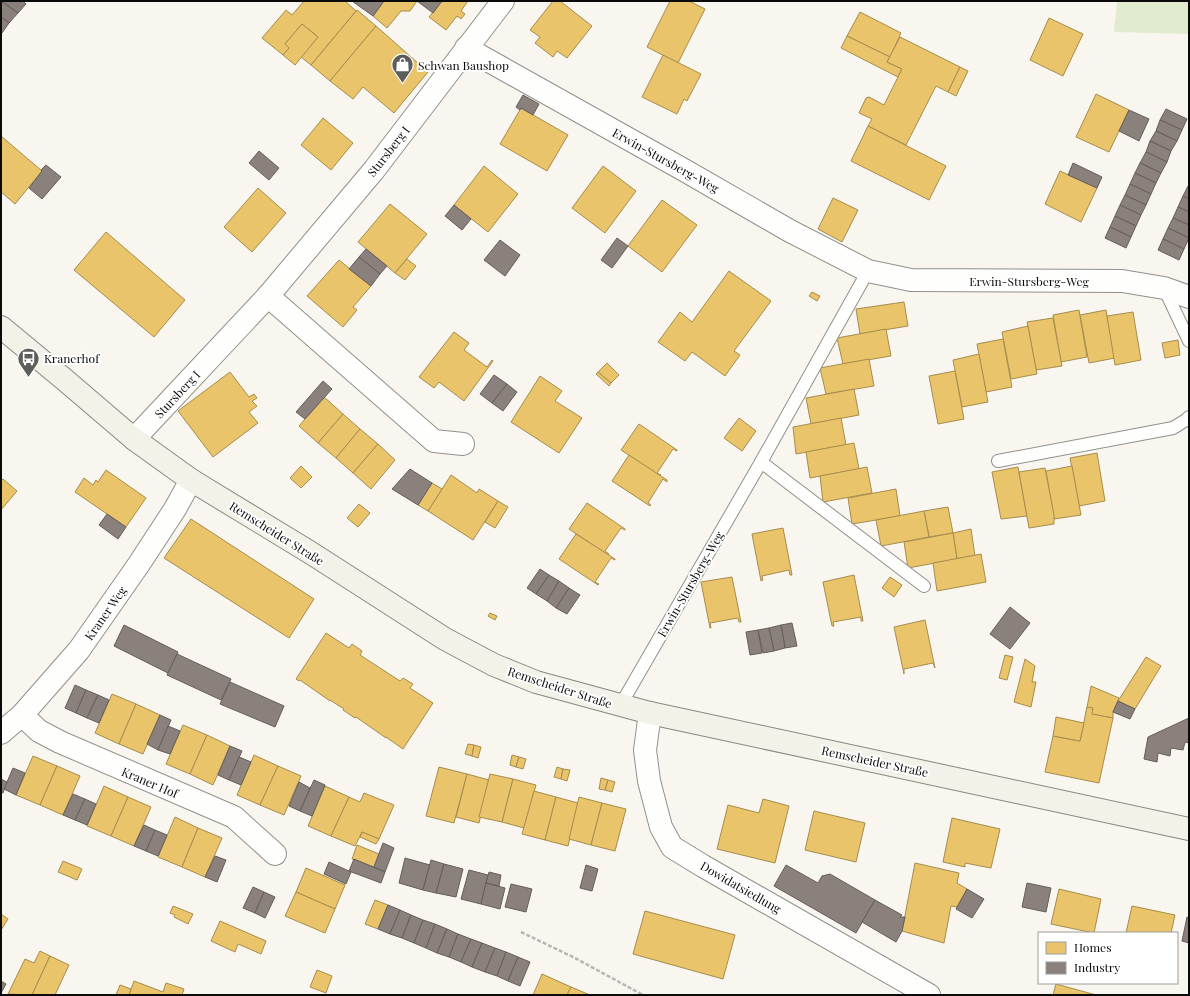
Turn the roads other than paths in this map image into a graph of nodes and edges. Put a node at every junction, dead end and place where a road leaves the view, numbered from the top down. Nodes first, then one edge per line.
1 (503, 1) edge
2 (466, 48) junction
3 (868, 271) junction
4 (1164, 288) junction
5 (268, 296) junction
6 (1189, 297) edge
7 (1, 327) edge
8 (1189, 342) edge
9 (1189, 417) edge
10 (134, 439) junction
11 (463, 444) dead end
12 (998, 461) dead end
13 (760, 462) junction
14 (190, 480) junction
15 (924, 586) dead end
16 (620, 706) junction
17 (650, 714) junction
18 (22, 715) junction
19 (1, 733) edge
20 (1189, 829) edge
21 (275, 854) dead end
22 (929, 995) edge

1 - 2 street, Stursberg I
2 - 3 street, Erwin-Stursberg-Weg
2 - 5 street, Stursberg I
3 - 4 street, Erwin-Stursberg-Weg
3 - 13 lane, Erwin-Stursberg-Weg
4 - 6 street, Erwin-Stursberg-Weg
4 - 8 lane
5 - 10 street, Stursberg I
5 - 11 street
7 - 10 main road, Remscheider Straße
9 - 12 lane
10 - 14 main road, Remscheider Straße
13 - 15 lane
13 - 16 lane, Erwin-Stursberg-Weg
14 - 16 main road, Remscheider Straße
14 - 18 street, Kraner Weg
16 - 17 main road, Remscheider Straße
17 - 20 main road, Remscheider Straße
17 - 22 street, Dowidatsiedlung
18 - 19 street, Kraner Weg
18 - 21 street, Kraner Hof

